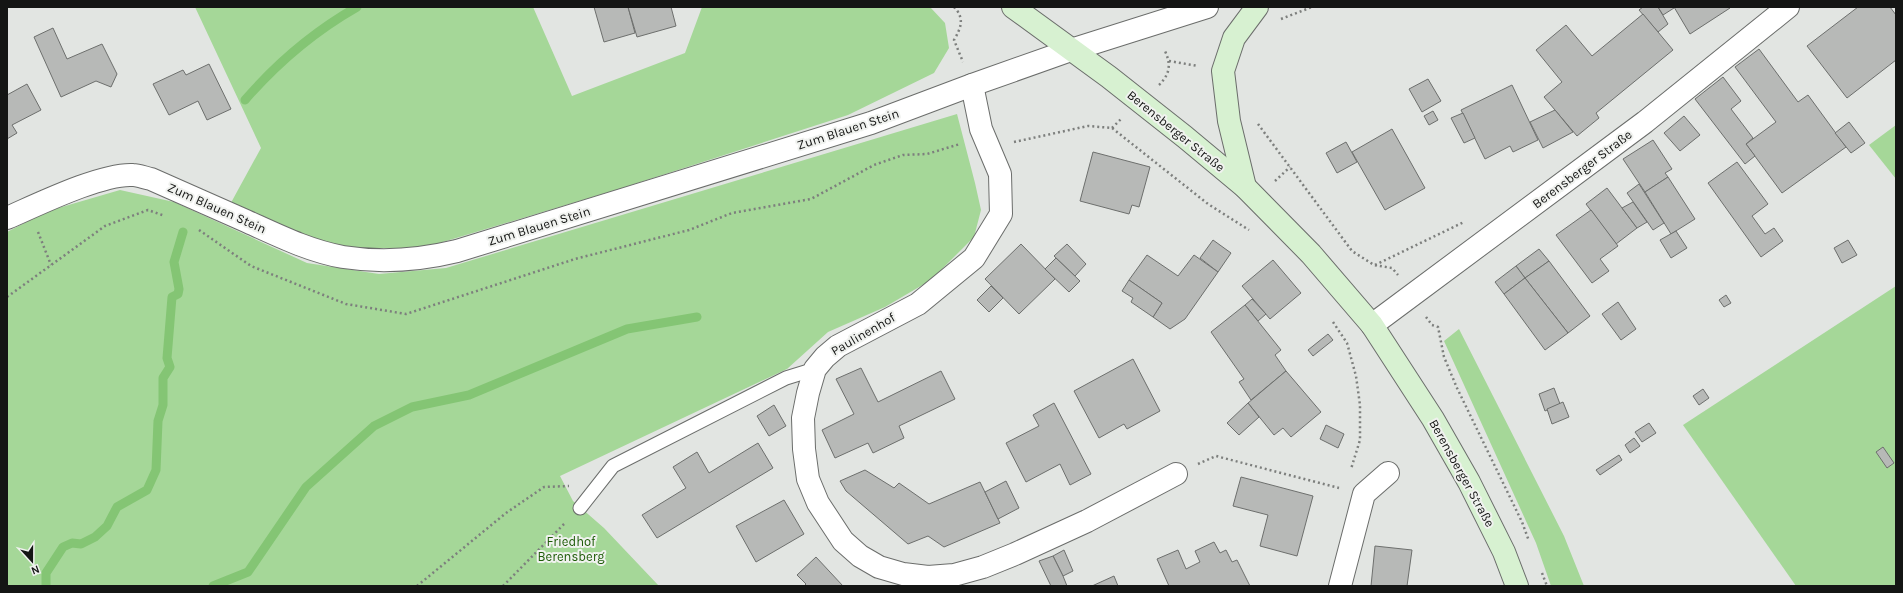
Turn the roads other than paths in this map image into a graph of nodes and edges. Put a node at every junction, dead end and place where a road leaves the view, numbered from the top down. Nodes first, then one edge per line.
1 (1013, 7) edge
2 (1207, 7) edge
3 (1257, 7) edge
4 (1788, 7) edge
5 (1071, 50) junction
6 (972, 85) junction
7 (1245, 187) junction
8 (7, 218) edge
9 (1372, 325) junction
10 (815, 369) junction
11 (1388, 473) dead end
12 (1176, 474) road end
13 (580, 508) road end
14 (1340, 586) edge
15 (1517, 586) edge

1 - 5 main road, Berensberger Straße
2 - 5 street
3 - 7 main road
4 - 9 street, Berensberger Straße
5 - 6 street, Zum Blauen Stein
5 - 7 main road, Berensberger Straße
6 - 8 street, Zum Blauen Stein
6 - 10 street, Paulinenhof
7 - 9 main road, Berensberger Straße
9 - 15 main road, Berensberger Straße
10 - 12 street, Paulinenhof
10 - 13 lane
11 - 14 street

